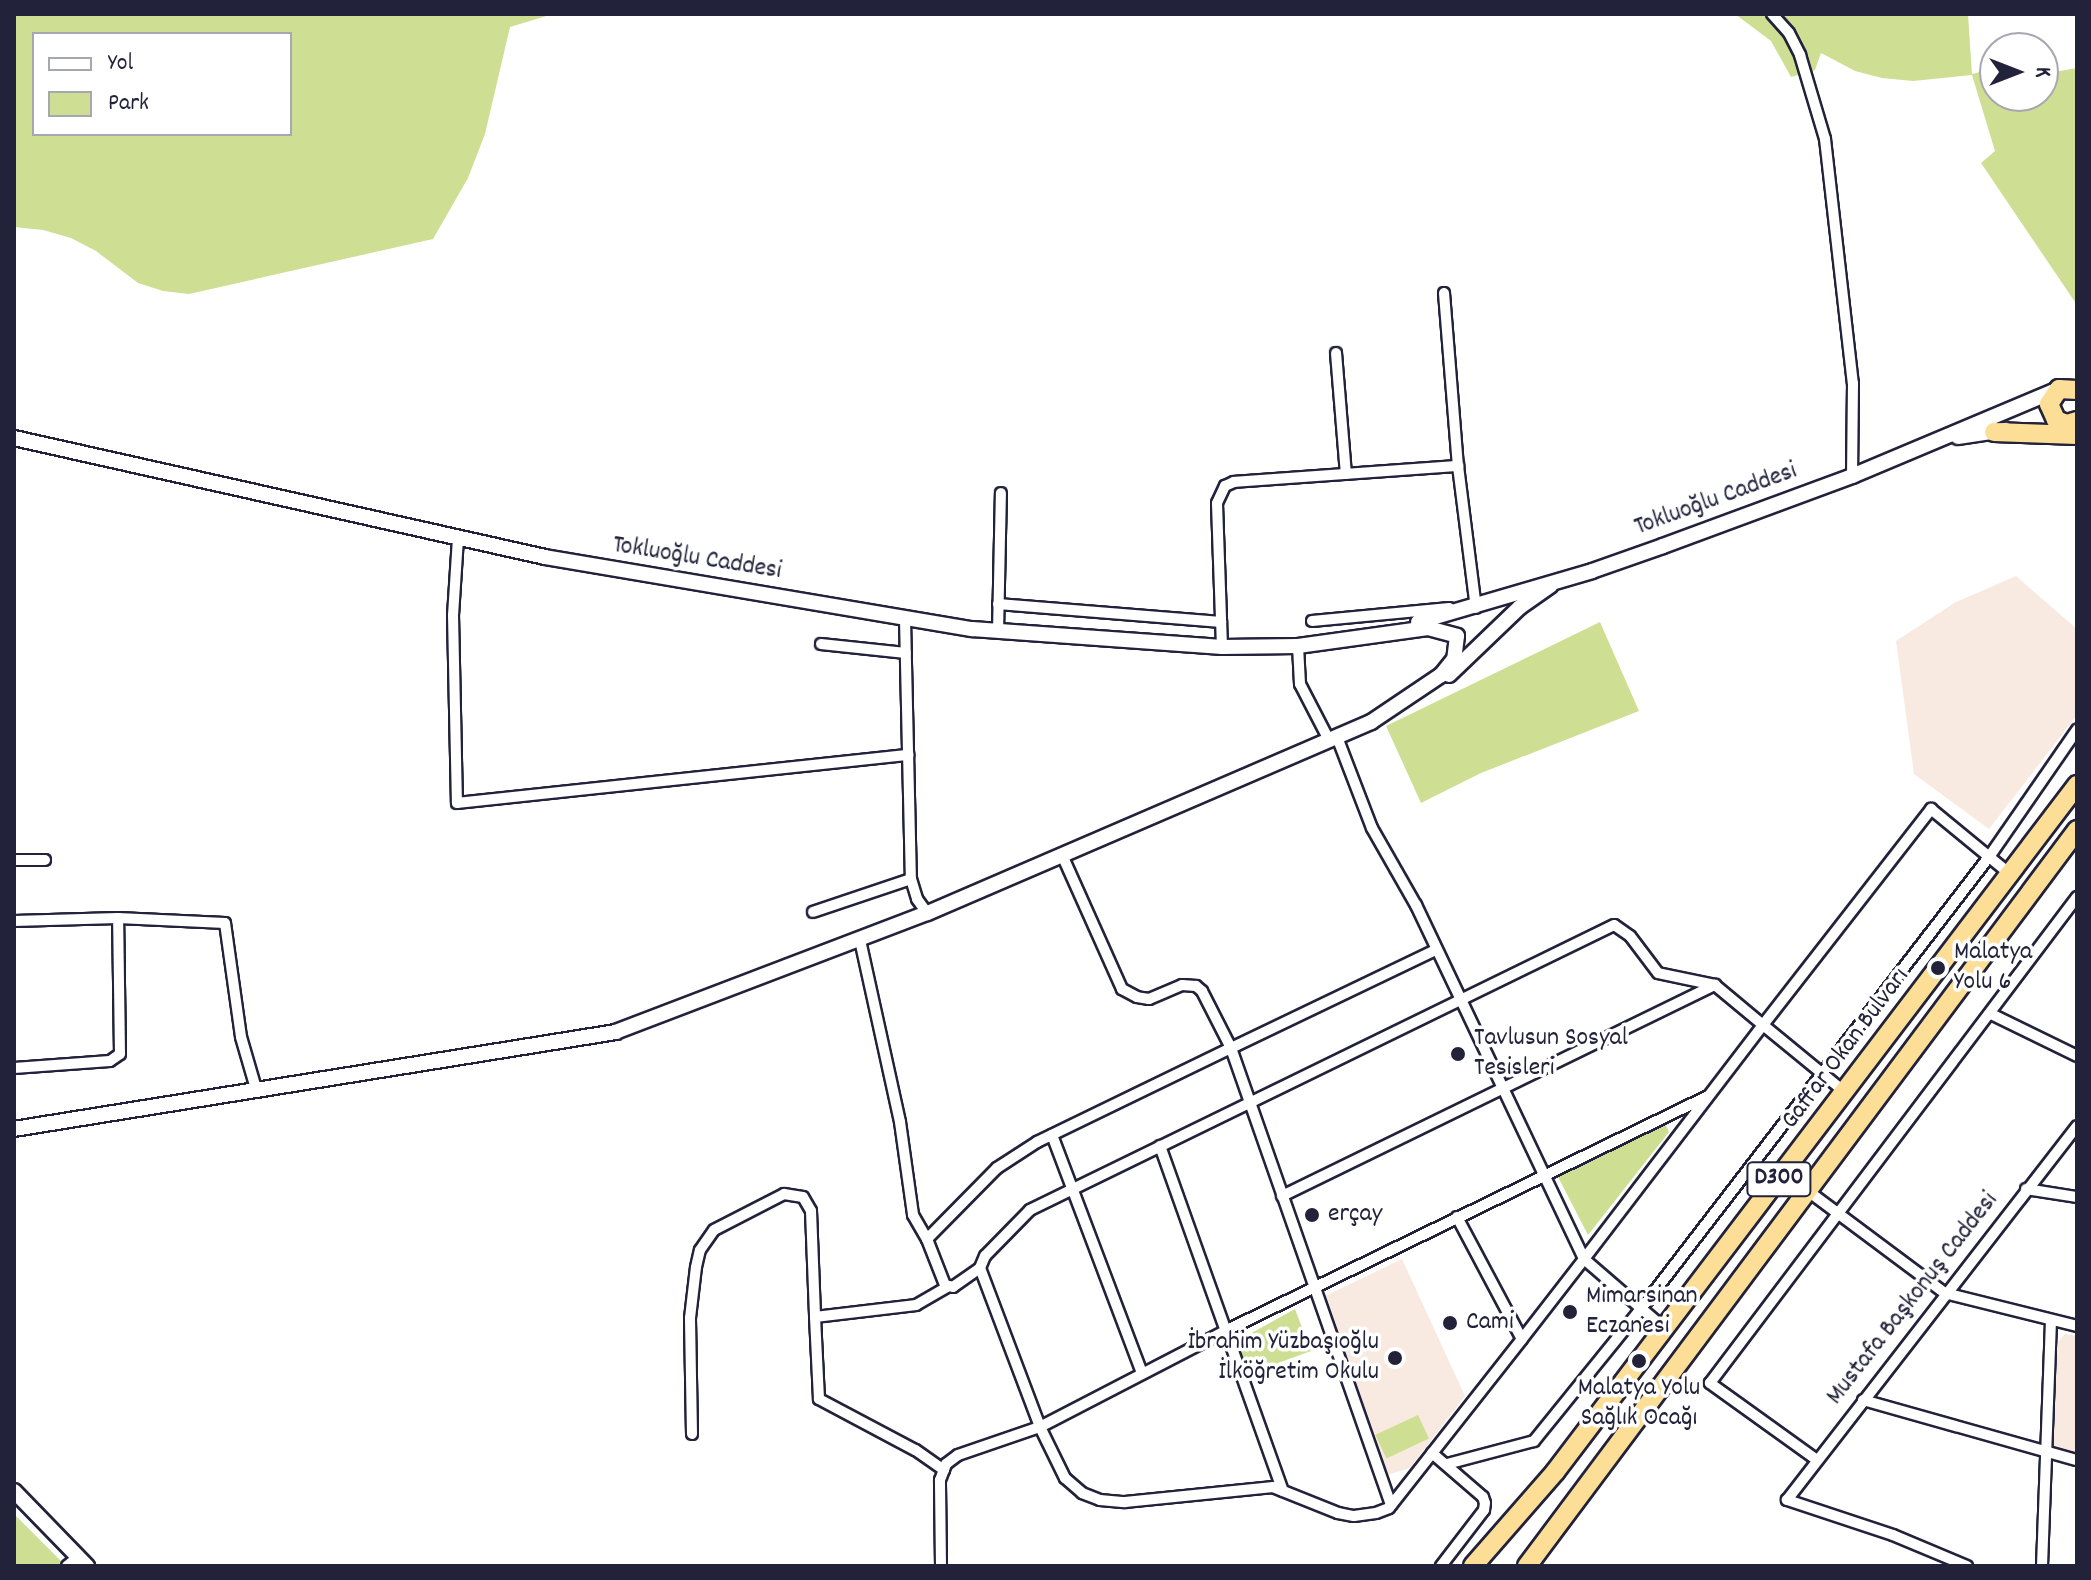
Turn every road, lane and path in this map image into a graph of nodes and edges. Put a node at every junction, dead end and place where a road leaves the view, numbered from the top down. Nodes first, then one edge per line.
1 (1772, 14) edge
2 (1444, 293) dead end
3 (1336, 353) dead end
4 (2069, 387) edge
5 (2070, 427) edge
6 (1994, 432) joint
7 (14, 438) edge
8 (1938, 440) junction
9 (1458, 466) junction
10 (1346, 474) junction
11 (1852, 476) junction
12 (1001, 493) dead end
13 (458, 538) junction
14 (1556, 582) junction
15 (998, 604) junction
16 (1476, 608) junction
17 (1460, 612) junction
18 (905, 619) junction
19 (1312, 621) dead end
20 (1221, 622) junction
21 (998, 632) junction
22 (1383, 633) junction
23 (1457, 636) junction
24 (1484, 641) junction
25 (821, 644) dead end
26 (1298, 646) junction
27 (1222, 647) junction
28 (906, 653) junction
29 (1431, 685) junction
30 (2077, 730) edge
31 (1333, 738) junction
32 (908, 755) junction
33 (2077, 785) edge
34 (2077, 830) edge
35 (1062, 855) junction
36 (1989, 857) junction
37 (14, 860) edge
38 (45, 860) dead end
39 (2009, 873) junction
40 (911, 879) junction
41 (2077, 897) edge
42 (813, 912) dead end
43 (927, 913) junction
44 (118, 918) junction
45 (14, 921) edge
46 (860, 940) junction
47 (1436, 950) junction
48 (1715, 985) junction
49 (1460, 999) junction
50 (1991, 1014) junction
51 (1763, 1025) junction
52 (1231, 1048) junction
53 (2077, 1056) edge
54 (14, 1068) edge
55 (1822, 1073) junction
56 (1502, 1088) junction
57 (257, 1092) junction
58 (1846, 1093) junction
59 (1710, 1095) junction
60 (1248, 1101) junction
61 (2077, 1126) edge
62 (14, 1129) edge
63 (1052, 1135) junction
64 (1160, 1146) junction
65 (1544, 1175) junction
66 (1073, 1189) junction
67 (2026, 1189) junction
68 (1808, 1191) junction
69 (1282, 1196) junction
70 (2077, 1197) edge
71 (1838, 1215) junction
72 (1457, 1217) junction
73 (927, 1239) junction
74 (1584, 1259) junction
75 (980, 1268) junction
76 (949, 1286) junction
77 (1314, 1288) junction
78 (1945, 1293) junction
79 (1641, 1309) junction
80 (815, 1317) junction
81 (2051, 1321) junction
82 (2077, 1326) edge
83 (1664, 1328) junction
84 (1225, 1331) junction
85 (1522, 1339) junction
86 (1142, 1373) junction
87 (1863, 1400) junction
88 (1040, 1427) junction
89 (692, 1434) dead end
90 (1432, 1453) junction
91 (2046, 1453) junction
92 (1817, 1460) junction
93 (2077, 1460) edge
94 (1447, 1464) junction
95 (944, 1470) junction
96 (14, 1491) edge
97 (1283, 1491) junction
98 (1391, 1505) junction
99 (77, 1563) edge
100 (941, 1566) edge
101 (1441, 1566) edge
102 (1473, 1566) edge
103 (1527, 1566) edge
104 (1967, 1566) edge
105 (2042, 1566) edge

1 - 11 street
2 - 9 street
3 - 10 street
4 - 5 highway
4 - 8 street, Tokluoğlu Caddesi
5 - 6 highway
6 - 8 street
7 - 13 street, Tokluoğlu Caddesi
8 - 11 street, Tokluoğlu Caddesi
9 - 10 street
9 - 16 street
10 - 20 street
11 - 14 street, Tokluoğlu Caddesi
12 - 15 street
13 - 18 street, Tokluoğlu Caddesi
13 - 32 street
14 - 16 street, Tokluoğlu Caddesi
14 - 24 street
15 - 20 street
15 - 21 street
16 - 17 street, Tokluoğlu Caddesi
16 - 24 street
17 - 19 street
17 - 22 street, Tokluoğlu Caddesi
17 - 23 street
18 - 21 street, Tokluoğlu Caddesi
18 - 28 street
20 - 27 street
21 - 27 street, Tokluoğlu Caddesi
22 - 23 street, Tokluoğlu Caddesi
22 - 26 street, Tokluoğlu Caddesi
23 - 24 street, Tokluoğlu Caddesi
23 - 29 street
24 - 29 street
25 - 28 street
26 - 27 street, Tokluoğlu Caddesi
26 - 31 street
28 - 32 street
29 - 31 street
30 - 36 street
31 - 35 street
31 - 47 street
32 - 40 street
33 - 39 highway, Gaffar Okan Bulvarı / D300
34 - 68 highway, Gaffar Okan Bulvarı / D300
35 - 43 street
35 - 52 street
36 - 39 street
36 - 51 street
36 - 55 street
37 - 38 street
39 - 58 highway, Gaffar Okan Bulvarı / D300
40 - 42 street
40 - 43 street
41 - 50 street
43 - 46 street
44 - 45 street
44 - 54 street
44 - 57 street
46 - 57 street
46 - 73 street
47 - 49 street
47 - 52 street
48 - 49 street
48 - 51 street
48 - 56 street
49 - 56 street
49 - 60 street
50 - 53 street
50 - 71 street
51 - 55 street
51 - 59 street
52 - 60 street
52 - 63 street
55 - 58 street
55 - 79 street
56 - 65 street
56 - 69 street
57 - 62 street
58 - 83 highway, Gaffar Okan Bulvarı / D300
59 - 65 street
59 - 74 street
60 - 64 street
60 - 69 street
61 - 67 street, Mustafa Başkonuş Caddesi
63 - 66 street
63 - 73 street
64 - 66 street
64 - 84 street
65 - 72 street
65 - 74 street
66 - 75 street
66 - 86 street
67 - 70 street
67 - 78 street, Mustafa Başkonuş Caddesi
68 - 71 street
68 - 103 highway, Gaffar Okan Bulvarı / D300
69 - 77 street
71 - 78 street
71 - 92 street
72 - 77 street
72 - 85 street
73 - 76 street
74 - 79 street
74 - 85 street
75 - 76 street
75 - 88 street
76 - 80 street
77 - 84 street
77 - 98 street
78 - 81 street
78 - 87 street, Mustafa Başkonuş Caddesi
79 - 83 street
79 - 94 street
80 - 89 street
80 - 95 street
81 - 82 street
81 - 91 street
83 - 102 highway, Gaffar Okan Bulvarı / D300
84 - 86 street
84 - 97 street
85 - 90 street
86 - 88 street
87 - 91 street
87 - 92 street, Mustafa Başkonuş Caddesi
88 - 95 street
88 - 97 street
90 - 94 street
90 - 98 street
91 - 93 street
91 - 105 street
92 - 104 street, Mustafa Başkonuş Caddesi
94 - 101 street
95 - 100 street
96 - 99 street
97 - 98 street

